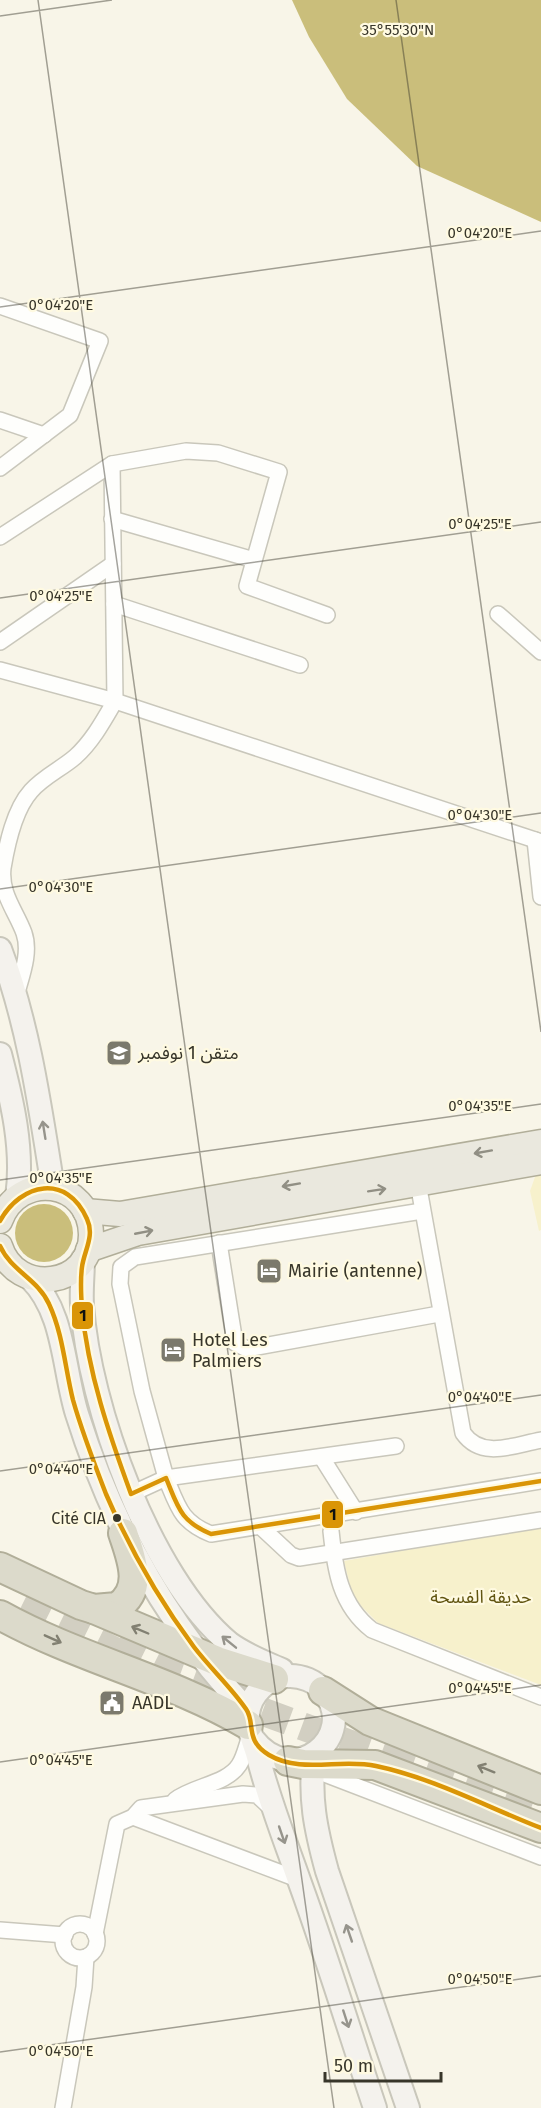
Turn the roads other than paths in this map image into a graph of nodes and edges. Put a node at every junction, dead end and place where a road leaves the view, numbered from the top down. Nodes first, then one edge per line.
1 (0, 306) edge
2 (0, 420) edge
3 (44, 435) junction
4 (112, 464) junction
5 (0, 468) edge
6 (112, 519) junction
7 (0, 537) edge
8 (254, 561) junction
9 (113, 564) junction
10 (114, 604) junction
11 (498, 614) dead end
12 (327, 615) dead end
13 (0, 642) edge
14 (541, 652) edge
15 (300, 665) dead end
16 (0, 670) edge
17 (115, 701) junction
18 (538, 841) edge
19 (541, 897) edge
20 (0, 949) edge
21 (16, 997) junction
22 (0, 1054) edge
23 (541, 1142) edge
24 (541, 1162) edge
25 (418, 1183) junction
26 (53, 1188) junction
27 (16, 1197) junction
28 (85, 1211) junction
29 (422, 1211) junction
30 (0, 1221) edge
31 (219, 1243) junction
32 (86, 1254) junction
33 (3, 1258) edge
34 (30, 1278) junction
35 (440, 1314) junction
36 (541, 1440) edge
37 (396, 1446) dead end
38 (322, 1458) junction
39 (166, 1478) junction
40 (541, 1481) edge
41 (131, 1494) junction
42 (356, 1512) junction
43 (541, 1520) edge
44 (262, 1528) junction
45 (331, 1531) dead end
46 (123, 1533) junction
47 (333, 1553) junction
48 (0, 1567) edge
49 (0, 1584) edge
50 (9, 1609) edge
51 (94, 1609) junction
52 (198, 1653) junction
53 (299, 1682) junction
54 (541, 1697) edge
55 (250, 1727) junction
56 (307, 1762) junction
57 (541, 1790) edge
58 (172, 1802) junction
59 (273, 1810) junction
60 (133, 1817) junction
61 (541, 1828) edge
62 (541, 1857) edge
63 (300, 1880) junction
64 (0, 1930) edge
65 (95, 1934) junction
66 (65, 1935) junction
67 (86, 1957) junction
68 (63, 2108) edge
69 (375, 2108) edge
70 (408, 2108) edge

1 - 3 street
2 - 3 street
3 - 5 street
4 - 6 street
4 - 7 street
4 - 8 street
6 - 8 street
6 - 9 street
8 - 12 street
9 - 10 street
9 - 13 street
10 - 15 street
10 - 17 street
11 - 14 street
16 - 17 street
17 - 18 street
17 - 21 street
18 - 19 street
20 - 21 main road
26 -> 21 main road
22 - 27 main road
23 -> 28 main road
24 - 25 main road
25 - 29 street
32 -> 25 main road
26 - 27 main road
26 - 28 main road
27 - 30 main road
28 - 32 main road
29 - 31 street
29 - 35 street
31 - 35 street
31 - 39 street
32 - 34 main road
32 - 41 main road
33 - 34 main road
34 - 46 main road
35 - 36 street
37 - 38 street
38 - 39 street
38 - 42 street
39 - 41 street
39 - 44 street
40 - 42 street
53 -> 41 main road
42 - 44 street
43 - 47 street
44 - 47 street
45 - 47 street
46 - 51 highway
46 - 52 main road
47 - 54 street
48 - 51 highway
49 - 50 highway
50 -> 55 highway
52 -> 51 highway
52 - 53 highway
52 - 55 main road
53 - 55 main road
53 - 56 main road
57 -> 53 highway
55 - 56 main road
55 - 58 street
55 - 59 main road
56 - 61 highway
56 - 62 street
70 -> 56 main road
58 - 59 street
58 - 60 street
59 -> 63 main road
60 - 63 street
60 - 65 street
63 -> 69 main road
64 - 66 street
65 - 66 street
65 - 67 street
66 - 67 street
67 - 68 street

